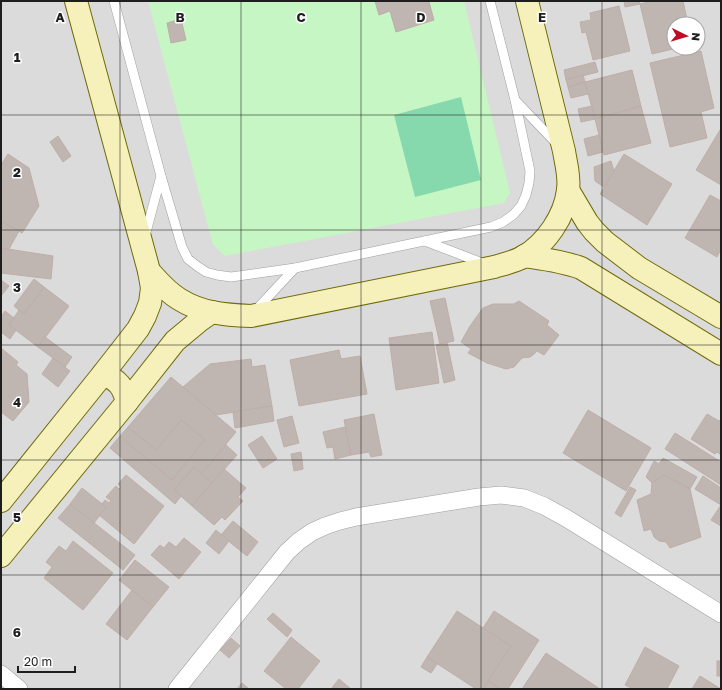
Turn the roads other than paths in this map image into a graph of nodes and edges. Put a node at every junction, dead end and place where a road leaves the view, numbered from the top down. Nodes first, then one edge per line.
1 (76, 1) edge
2 (114, 1) edge
3 (490, 1) edge
4 (527, 1) edge
5 (514, 100) junction
6 (564, 151) junction
7 (161, 176) junction
8 (568, 190) junction
9 (425, 241) junction
10 (142, 246) junction
11 (524, 256) junction
12 (494, 267) junction
13 (295, 268) junction
14 (639, 268) junction
15 (149, 271) junction
16 (619, 291) junction
17 (212, 312) junction
18 (251, 316) junction
19 (721, 317) edge
20 (721, 354) edge
21 (103, 374) junction
22 (127, 402) junction
23 (1, 501) edge
24 (1, 556) edge
25 (721, 614) edge
26 (1, 674) edge
27 (19, 689) edge
28 (176, 689) edge

1 - 10 street
2 - 7 lane
3 - 5 lane
4 - 6 street
5 - 6 lane
5 - 9 lane
6 - 8 street
7 - 10 lane
7 - 13 lane
8 - 11 street
8 - 14 street
9 - 12 lane
9 - 13 lane
10 - 15 street
11 - 12 street
11 - 16 street
12 - 18 street
13 - 18 lane
14 - 16 street
14 - 19 street
15 - 17 street
15 - 21 street
16 - 20 street
17 - 18 street
17 - 22 street
21 - 22 street
21 - 23 street
22 - 24 street
25 - 28 street
26 - 27 street

